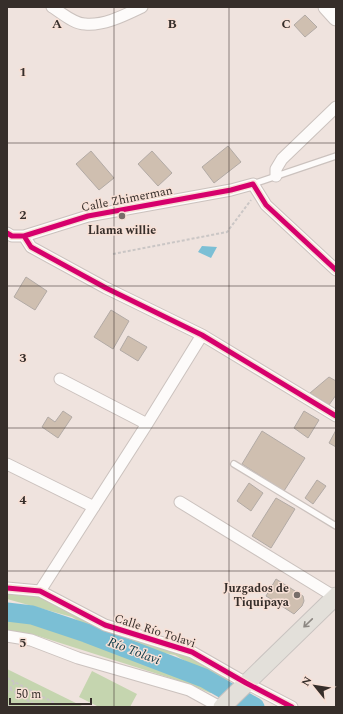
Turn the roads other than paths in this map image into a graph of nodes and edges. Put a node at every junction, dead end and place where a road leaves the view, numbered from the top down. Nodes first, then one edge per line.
1 (52, 7) edge
2 (142, 7) edge
3 (326, 7) edge
4 (336, 18) edge
5 (336, 107) edge
6 (336, 156) edge
7 (276, 176) junction
8 (255, 189) junction
9 (7, 233) edge
10 (24, 236) junction
11 (336, 270) edge
12 (202, 335) junction
13 (60, 379) dead end
14 (336, 416) edge
15 (147, 424) junction
16 (7, 464) edge
17 (234, 464) dead end
18 (180, 502) dead end
19 (94, 507) junction
20 (336, 526) edge
21 (7, 588) edge
22 (40, 591) junction
23 (336, 597) edge
24 (7, 636) edge
25 (242, 687) junction
26 (222, 706) edge
27 (292, 707) edge

1 - 2 street
3 - 4 main road
5 - 7 street
6 - 7 lane, Calle Zhimerman
7 - 8 lane, Calle Zhimerman
8 - 10 street, Calle Zhimerman
8 - 11 street
9 - 10 street, Calle Zhimerman
10 - 12 street
12 - 14 street
12 - 15 street
13 - 15 street
15 - 19 street
16 - 19 street
17 - 20 lane
18 - 23 street
19 - 22 street
21 - 22 street, Calle Río Tolavi
22 - 25 street, Calle Río Tolavi
23 -> 25 main road
24 - 26 street
25 - 26 main road
25 - 27 street, Calle Río Tolavi

